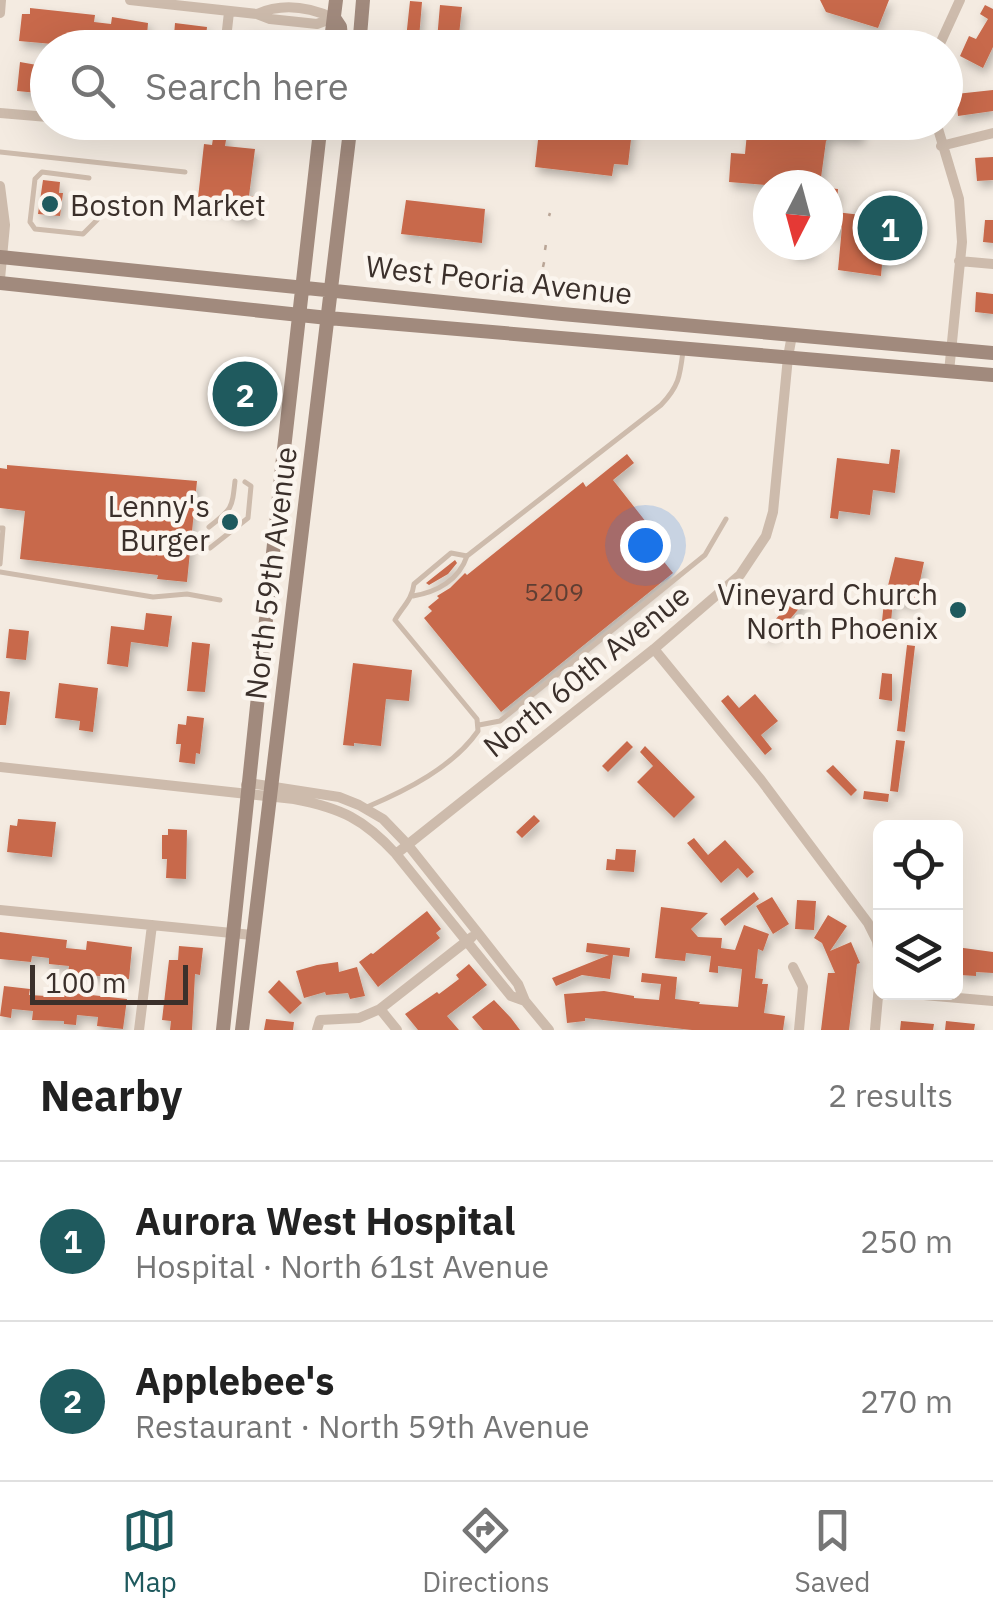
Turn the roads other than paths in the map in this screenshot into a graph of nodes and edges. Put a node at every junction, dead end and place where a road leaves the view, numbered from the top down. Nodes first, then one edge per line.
1 (1, 0) edge
2 (130, 0) edge
3 (336, 0) edge
4 (363, 0) edge
5 (960, 0) edge
6 (0, 12) edge
7 (229, 12) junction
8 (334, 18) junction
9 (227, 30) edge
10 (332, 30) edge
11 (340, 30) edge
12 (360, 30) edge
13 (946, 30) edge
14 (0, 112) edge
15 (30, 115) edge
16 (993, 133) edge
17 (319, 140) edge
18 (349, 140) edge
19 (940, 140) edge
20 (941, 146) junction
21 (0, 152) edge
22 (185, 172) dead end
23 (89, 178) dead end
24 (0, 186) edge
25 (97, 220) dead end
26 (1, 257) edge
27 (960, 261) junction
28 (993, 264) edge
29 (0, 281) edge
30 (302, 286) junction
31 (332, 289) junction
32 (556, 313) junction
33 (298, 315) junction
34 (328, 318) junction
35 (792, 335) junction
36 (554, 337) junction
37 (683, 348) junction
38 (951, 350) junction
39 (993, 353) edge
40 (788, 357) junction
41 (949, 372) junction
42 (993, 376) edge
43 (235, 481) dead end
44 (245, 482) dead end
45 (726, 519) dead end
46 (209, 527) dead end
47 (0, 528) edge
48 (210, 548) dead end
49 (467, 556) junction
50 (0, 564) edge
51 (0, 572) edge
52 (412, 596) junction
53 (220, 600) dead end
54 (654, 650) junction
55 (478, 726) junction
56 (0, 766) edge
57 (244, 790) junction
58 (271, 791) junction
59 (364, 808) junction
60 (408, 845) junction
61 (396, 854) junction
62 (0, 910) edge
63 (152, 925) junction
64 (478, 933) junction
65 (873, 933) edge
66 (234, 934) junction
67 (252, 935) junction
68 (467, 940) junction
69 (793, 967) dead end
70 (963, 998) edge
71 (879, 1000) edge
72 (525, 1001) junction
73 (993, 1001) edge
74 (380, 1009) junction
75 (318, 1025) edge
76 (139, 1030) edge
77 (223, 1030) edge
78 (242, 1030) edge
79 (397, 1030) edge
80 (549, 1030) edge
81 (799, 1030) edge
82 (875, 1030) edge

1 - 6 street
2 - 7 street
3 - 8 main road
4 - 12 main road
5 - 13 street
7 - 8 street
7 - 9 street
8 - 10 main road
8 - 11 main road
14 - 15 street
16 - 20 street
17 - 30 main road, North 59th Avenue
18 - 31 main road, North 59th Avenue
19 - 20 street
20 - 27 street
21 - 22 lane
23 - 25 lane
24 - 26 street
26 - 29 street
26 - 30 main road, West Peoria Avenue
27 - 28 street
27 - 38 street
29 - 33 main road, West Peoria Avenue
30 - 31 main road, West Peoria Avenue
30 - 33 main road, North 59th Avenue
31 - 32 main road, West Peoria Avenue
31 - 34 main road, North 59th Avenue
32 - 35 main road, West Peoria Avenue
32 - 36 main road
33 - 34 main road, West Peoria Avenue
33 - 57 main road, North 59th Avenue
34 - 36 main road, West Peoria Avenue
34 - 58 main road, North 59th Avenue
35 - 38 main road, West Peoria Avenue
35 - 40 street, North 60th Avenue
36 - 37 main road, West Peoria Avenue
37 - 40 main road, West Peoria Avenue
37 - 49 lane
38 - 39 main road, West Peoria Avenue
38 - 41 street
40 - 41 main road, West Peoria Avenue
40 - 54 street, North 60th Avenue
41 - 42 main road, West Peoria Avenue
43 - 46 lane
44 - 48 lane
45 - 55 lane
47 - 50 lane
49 - 52 lane
49 - 52 lane
51 - 53 lane
52 - 55 lane
54 - 60 street, North 60th Avenue
54 - 65 street
55 - 59 lane
56 - 57 street
57 - 58 street
57 - 66 main road, North 59th Avenue
58 - 59 street
58 - 61 street
58 - 67 main road, North 59th Avenue
59 - 60 street
60 - 61 street, North 60th Avenue
60 - 64 street
61 - 68 street
62 - 63 street
63 - 66 street
63 - 76 street
64 - 68 street
64 - 72 street
66 - 67 street
66 - 77 main road, North 59th Avenue
67 - 78 main road, North 59th Avenue
68 - 72 street
68 - 74 street
69 - 81 street
70 - 73 street
71 - 82 street
72 - 80 street
74 - 75 street
74 - 79 street

